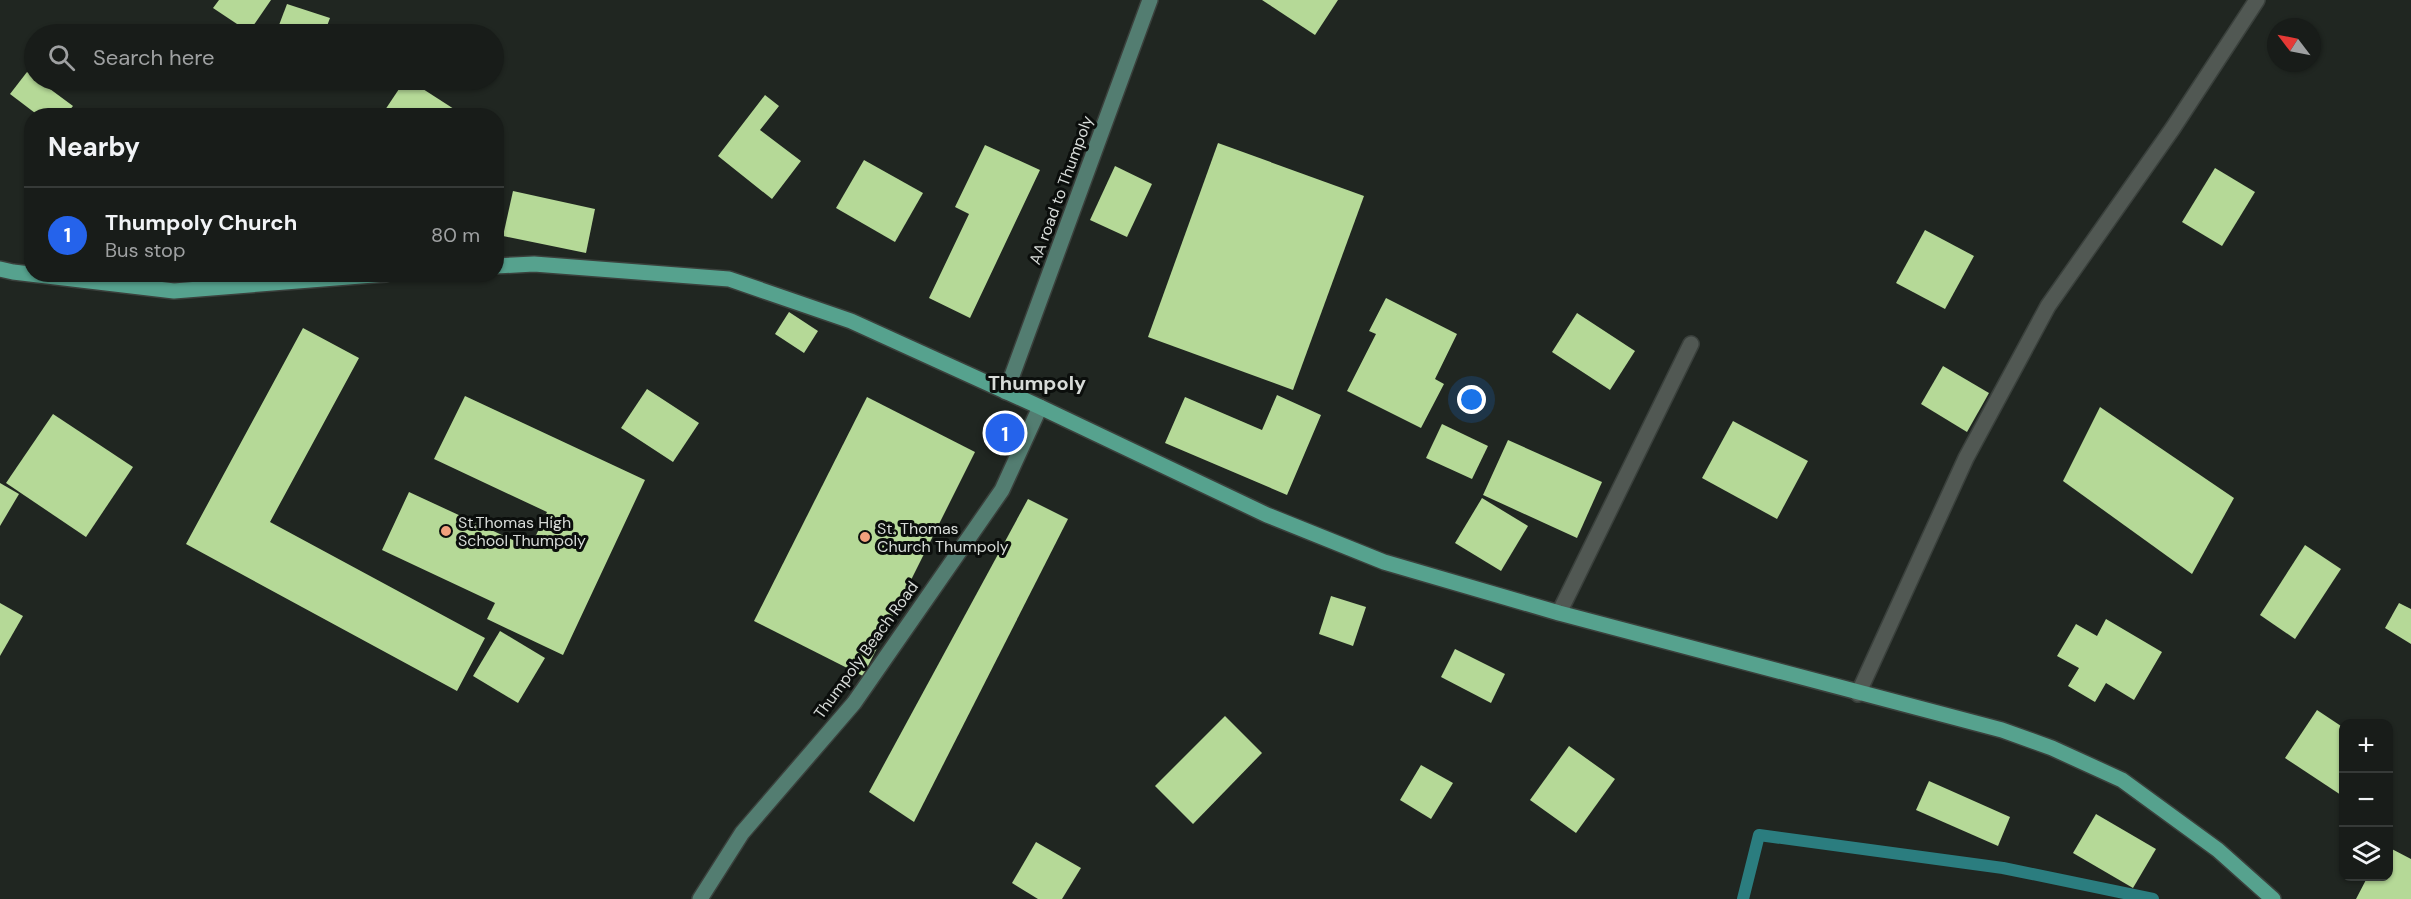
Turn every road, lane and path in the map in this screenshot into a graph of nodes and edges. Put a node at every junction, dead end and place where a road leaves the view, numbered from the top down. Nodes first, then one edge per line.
1 (1150, 0) edge
2 (2257, 0) edge
3 (504, 266) edge
4 (0, 269) edge
5 (24, 273) edge
6 (98, 282) edge
7 (286, 282) edge
8 (1691, 345) dead end
9 (1006, 392) junction
10 (1040, 407) junction
11 (1559, 613) junction
12 (1858, 694) junction
13 (700, 899) edge
14 (2272, 899) edge

1 - 9 main road, AA road to Thumpoly
2 - 12 street
3 - 9 main road
4 - 5 main road
6 - 7 main road
8 - 11 street
9 - 10 main road
10 - 11 main road
10 - 13 main road, Thumpoly Beach Road
11 - 12 main road
12 - 14 main road

